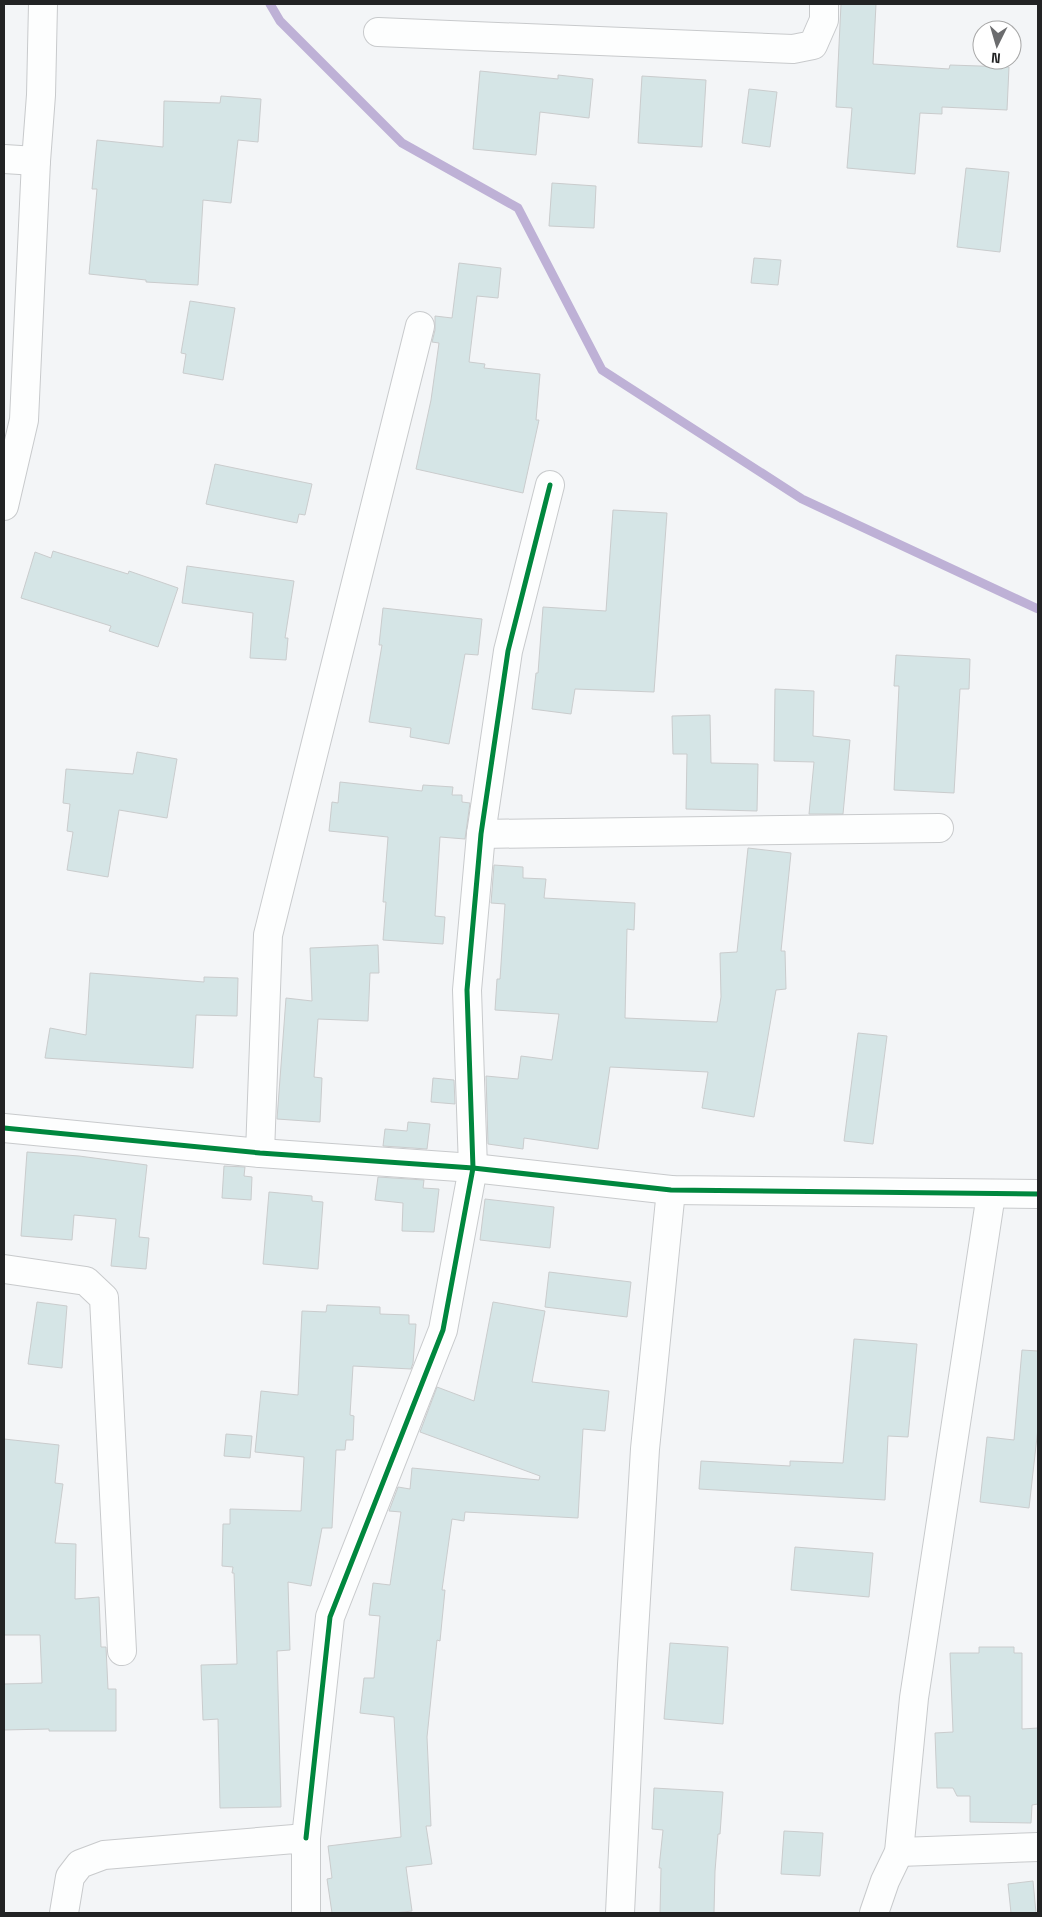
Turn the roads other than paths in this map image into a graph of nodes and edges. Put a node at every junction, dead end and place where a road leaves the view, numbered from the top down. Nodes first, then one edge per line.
1 (43, 4) edge
2 (824, 4) edge
3 (378, 32) dead end
4 (4, 159) edge
5 (36, 161) junction
6 (420, 326) dead end
7 (550, 485) dead end
8 (4, 506) edge
9 (939, 828) dead end
10 (481, 834) junction
11 (4, 1128) edge
12 (260, 1153) junction
13 (473, 1168) junction
14 (671, 1190) junction
15 (991, 1194) junction
16 (1038, 1194) edge
17 (4, 1269) edge
18 (122, 1651) dead end
19 (306, 1838) junction
20 (1038, 1847) edge
21 (899, 1852) junction
22 (64, 1913) edge
23 (306, 1913) edge
24 (620, 1913) edge
25 (874, 1913) edge

1 - 5 street
2 - 3 street
4 - 5 street
5 - 8 street
6 - 12 street
7 - 10 street
9 - 10 street
10 - 13 street
11 - 12 street
12 - 13 street
13 - 14 street
13 - 19 street
14 - 15 street
14 - 24 street
15 - 16 street
15 - 21 street
17 - 18 street
19 - 22 street
19 - 23 street
20 - 21 street
21 - 25 street

